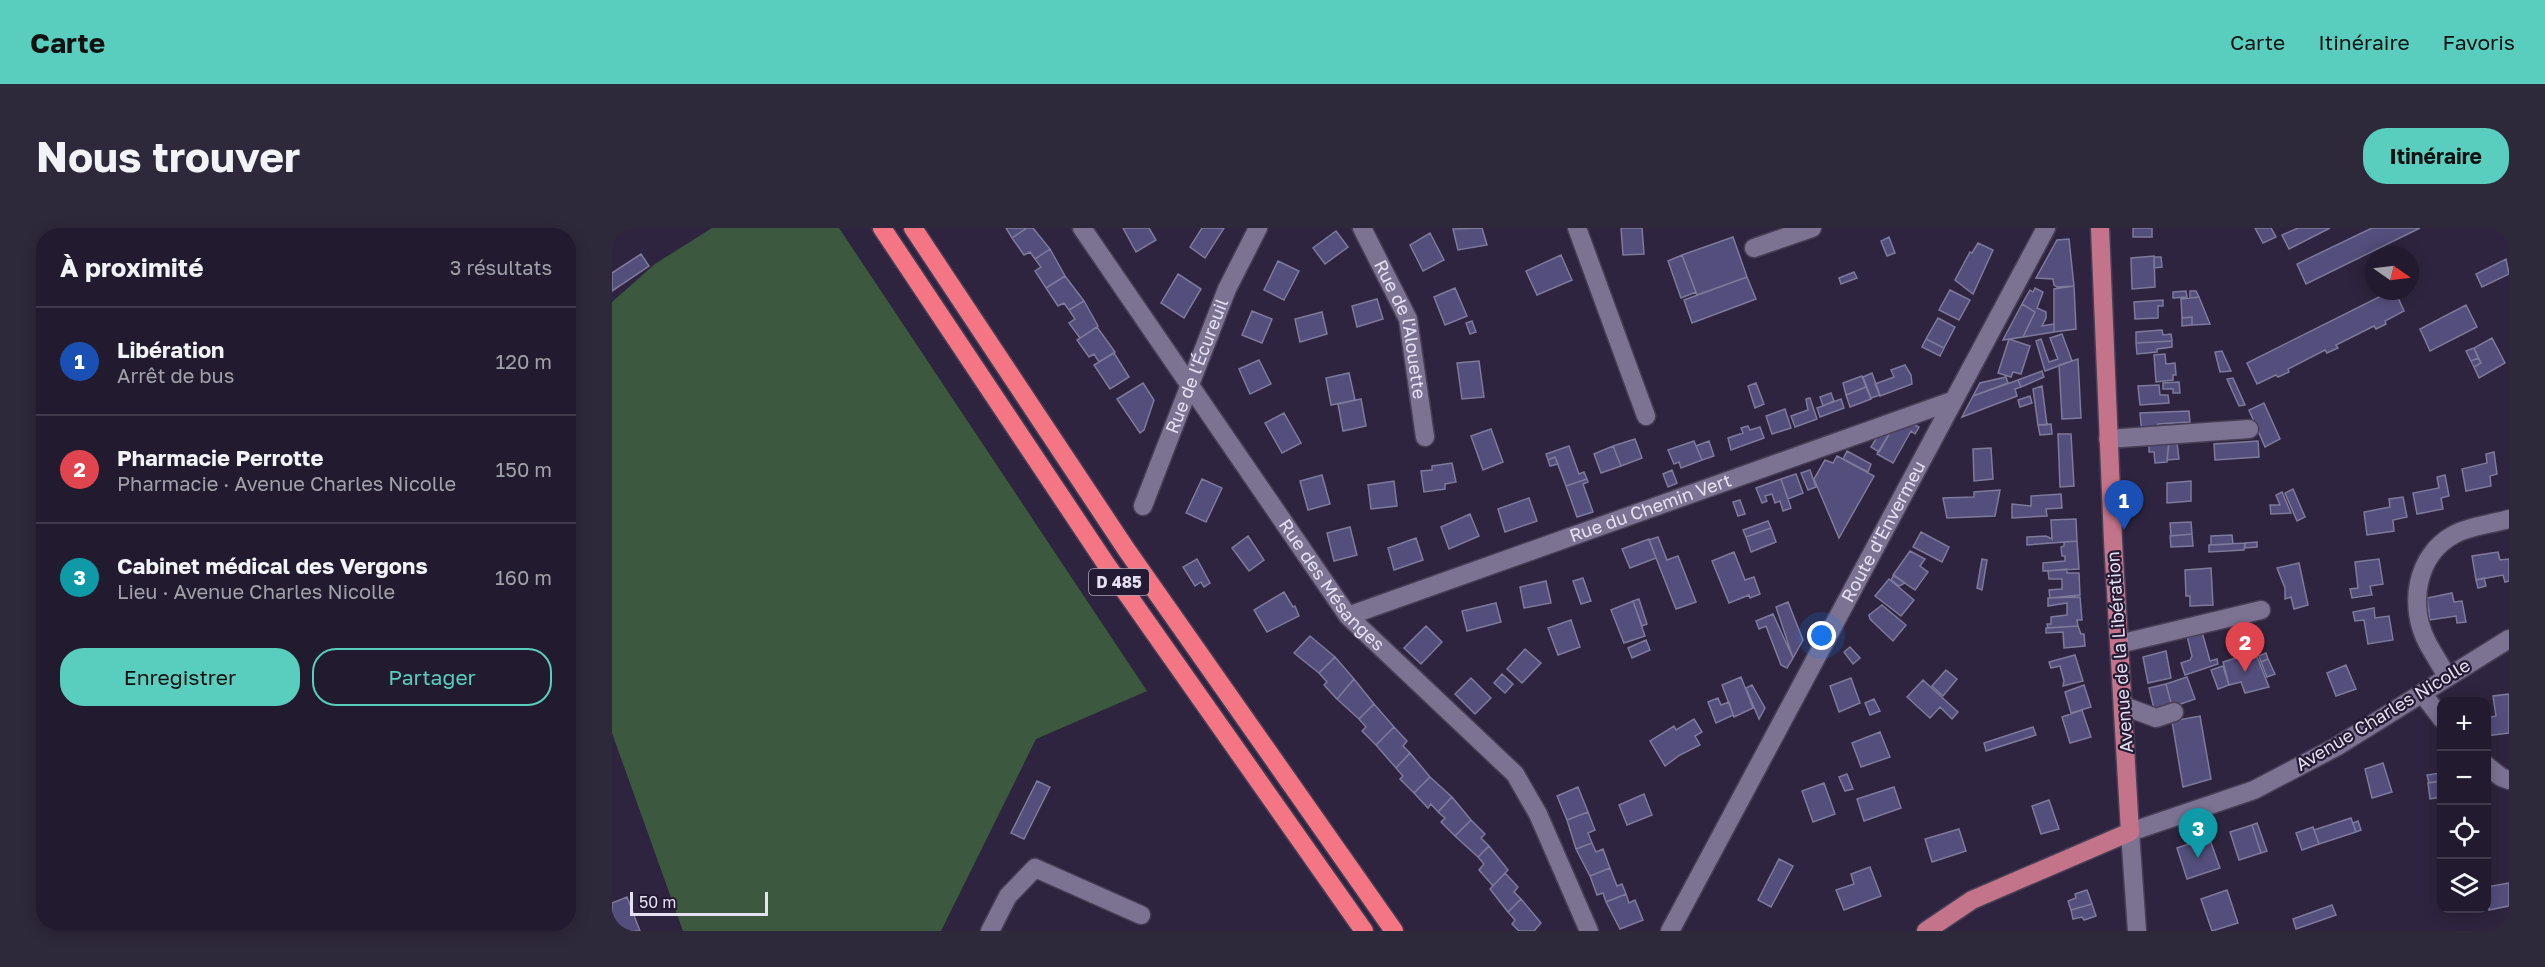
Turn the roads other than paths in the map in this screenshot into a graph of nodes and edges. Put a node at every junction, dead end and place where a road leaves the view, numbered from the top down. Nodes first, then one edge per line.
1 (882, 228) edge
2 (913, 228) edge
3 (1082, 228) edge
4 (1258, 228) edge
5 (1362, 228) edge
6 (1577, 228) edge
7 (1812, 228) edge
8 (2046, 228) edge
9 (2100, 228) edge
10 (1754, 248) dead end
11 (1191, 385) junction
12 (1952, 401) junction
13 (1646, 416) dead end
14 (2249, 429) dead end
15 (1425, 437) dead end
16 (2108, 440) junction
17 (1143, 506) dead end
18 (2509, 519) edge
19 (2261, 610) dead end
20 (1348, 616) junction
21 (2509, 639) edge
22 (2119, 644) junction
23 (2447, 677) junction
24 (2422, 693) junction
25 (2124, 706) junction
26 (2174, 712) dead end
27 (2437, 712) edge
28 (2491, 768) edge
29 (2509, 780) edge
30 (2130, 832) junction
31 (1141, 915) dead end
32 (990, 931) edge
33 (1364, 931) edge
34 (1394, 931) edge
35 (1589, 931) edge
36 (1670, 931) edge
37 (1926, 931) edge
38 (2137, 931) edge

1 - 33 highway, D 485
2 - 34 highway, D 485
3 - 11 street, Rue des Mésanges
4 - 11 street, Rue de l'Écureuil
5 - 15 street, Rue de l'Alouette
6 - 13 street
7 - 10 street
8 - 12 street, Route d'Envermeu
9 - 16 main road, Avenue de la Libération
11 - 17 street, Rue de l'Écureuil
11 - 20 street, Rue des Mésanges
12 - 20 street, Rue du Chemin Vert
12 - 36 street, Route d'Envermeu
14 - 16 street
16 - 22 main road, Avenue de la Libération
18 - 23 street
19 - 22 street
20 - 35 street, Rue des Mésanges
21 - 23 street, Avenue Charles Nicolle
22 - 25 main road, Avenue de la Libération
23 - 24 street, Avenue Charles Nicolle
24 - 27 street
24 - 30 street, Avenue Charles Nicolle
25 - 26 street
25 - 30 main road, Avenue de la Libération
28 - 29 street
30 - 37 main road, Avenue Charles Nicolle
30 - 38 street, Avenue de la Libération
31 - 32 street

